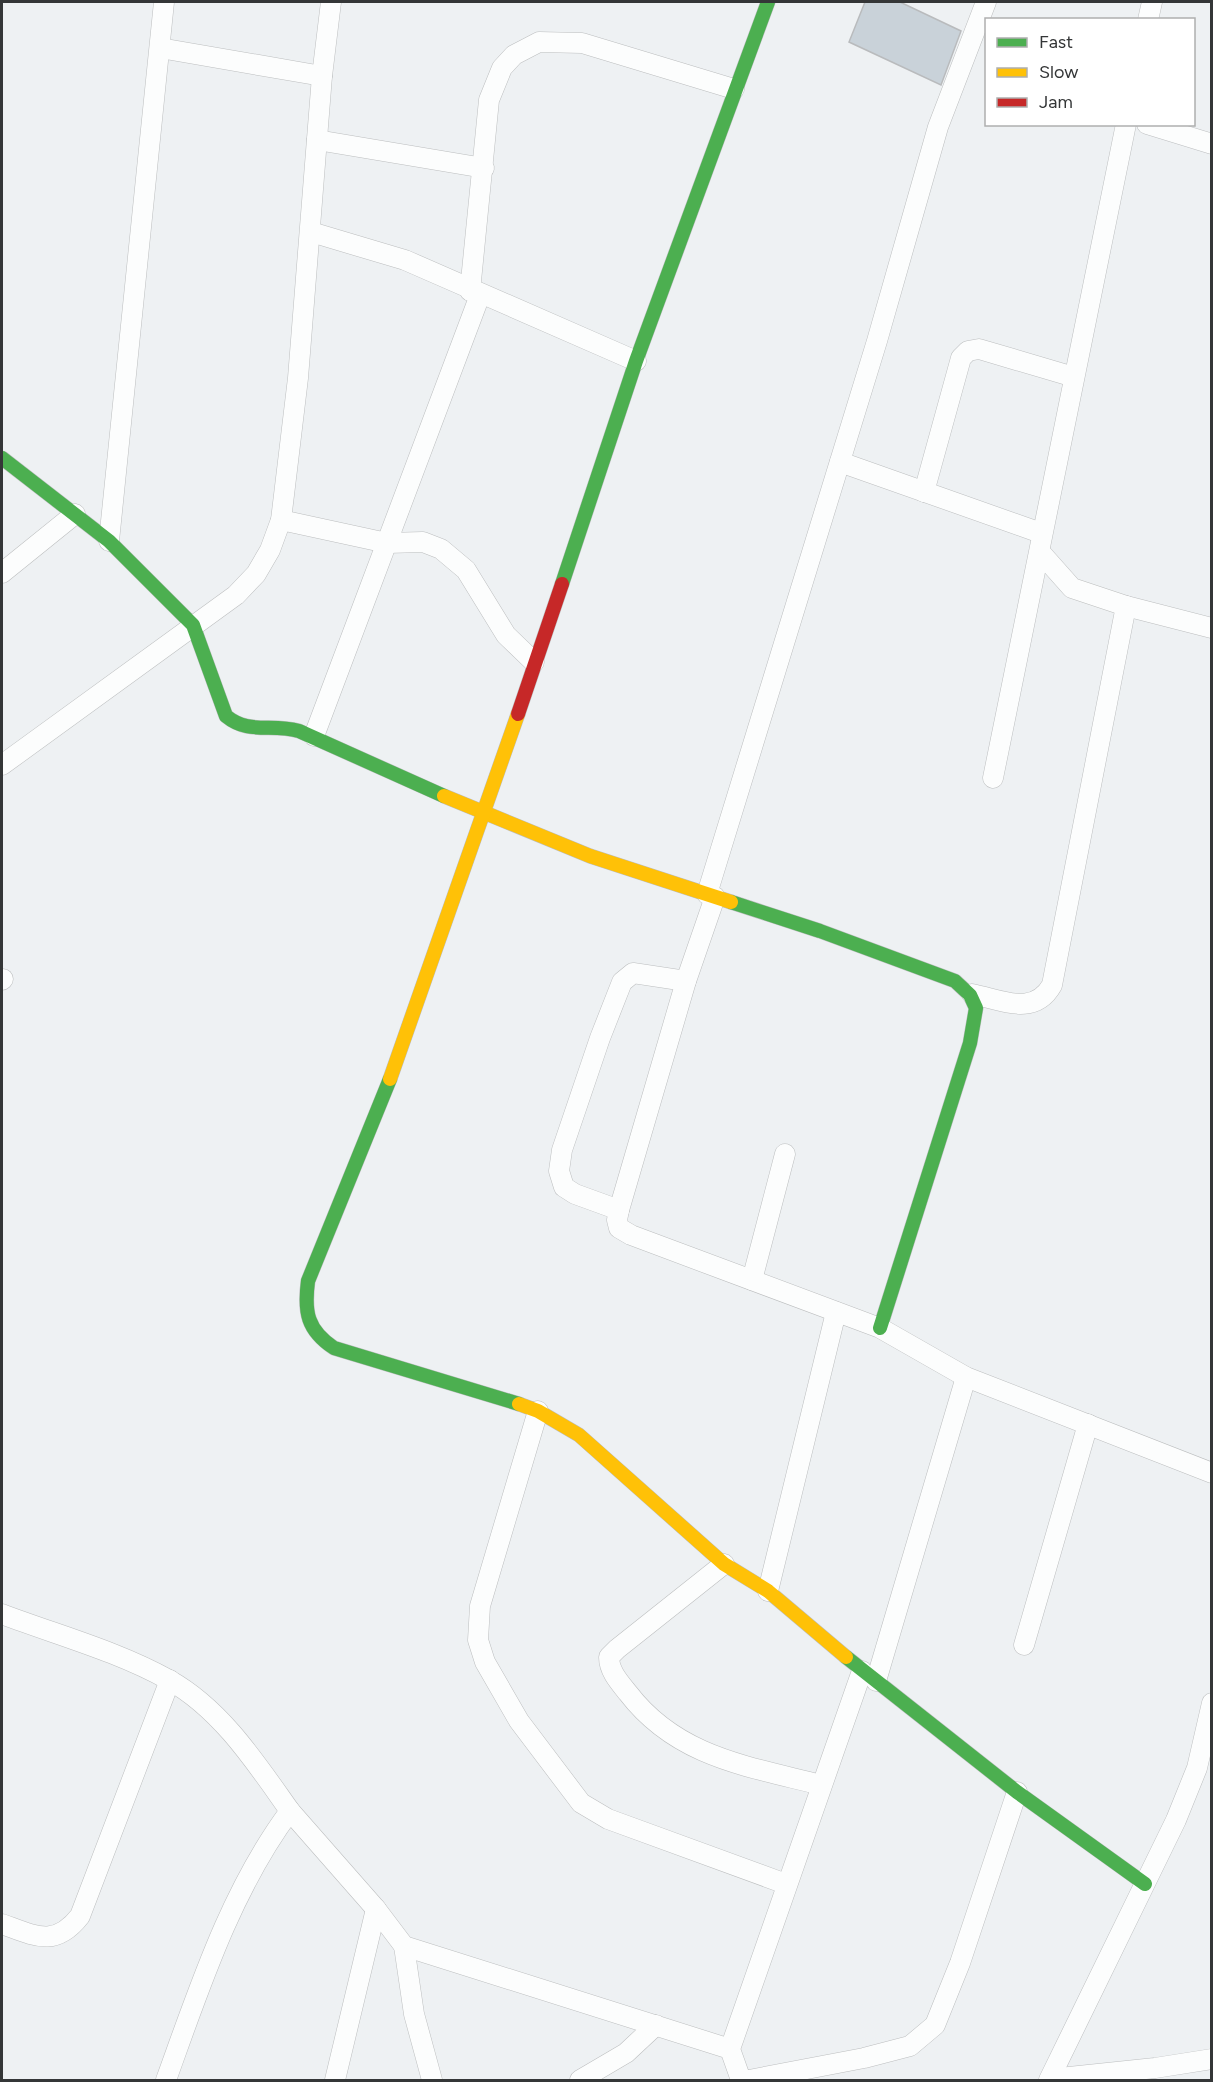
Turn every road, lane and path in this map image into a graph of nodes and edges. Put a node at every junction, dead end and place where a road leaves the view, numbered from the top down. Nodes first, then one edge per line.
1 (164, 2) edge
2 (332, 2) edge
3 (768, 2) edge
4 (986, 2) edge
5 (1152, 2) edge
6 (1148, 18) edge
7 (160, 48) junction
8 (322, 76) junction
9 (734, 90) junction
10 (1126, 126) edge
11 (1154, 126) edge
12 (317, 140) junction
13 (1212, 144) edge
14 (484, 168) junction
15 (311, 232) junction
16 (475, 293) junction
17 (636, 361) junction
18 (1074, 377) junction
19 (2, 458) edge
20 (840, 462) junction
21 (924, 492) junction
22 (75, 514) junction
23 (281, 520) junction
24 (109, 541) junction
25 (387, 543) junction
26 (1040, 543) junction
27 (2, 573) edge
28 (1126, 606) junction
29 (193, 625) junction
30 (1212, 628) edge
31 (534, 662) junction
32 (314, 736) junction
33 (2, 765) edge
34 (993, 778) dead end
35 (485, 815) junction
36 (711, 895) junction
37 (686, 981) junction
38 (972, 994) junction
39 (785, 1154) dead end
40 (619, 1210) junction
41 (752, 1280) junction
42 (836, 1312) junction
43 (880, 1328) junction
44 (966, 1377) junction
45 (538, 1411) junction
46 (1088, 1424) junction
47 (1212, 1473) edge
48 (724, 1564) junction
49 (768, 1591) junction
50 (2, 1614) edge
51 (1023, 1645) dead end
52 (869, 1676) junction
53 (170, 1680) junction
54 (1212, 1703) edge
55 (821, 1785) junction
56 (1017, 1792) junction
57 (290, 1811) junction
58 (786, 1884) junction
59 (1145, 1884) junction
60 (376, 1909) junction
61 (2, 1924) edge
62 (404, 1946) junction
63 (656, 2025) junction
64 (730, 2049) junction
65 (1212, 2059) edge
66 (166, 2080) edge
67 (334, 2080) edge
68 (432, 2080) edge
69 (580, 2080) edge
70 (741, 2080) edge
71 (749, 2080) edge
72 (1049, 2080) edge

1 - 7 street
2 - 8 street
3 - 9 street
4 - 20 street
5 - 6 street
7 - 8 street
7 - 24 street
8 - 12 street
9 - 14 street
9 - 17 street
10 - 18 street
11 - 13 street
12 - 14 street
12 - 15 street
14 - 16 street
15 - 16 street
15 - 23 street
16 - 17 street
16 - 25 street
17 - 31 street
18 - 21 street
18 - 26 street
19 - 22 street
20 - 21 street
20 - 36 street
21 - 26 street
22 - 24 street
22 - 27 street
23 - 25 street
23 - 29 street
24 - 29 street
25 - 31 street
25 - 32 street
26 - 28 street
26 - 34 street
28 - 30 street
28 - 38 street
29 - 32 street
29 - 33 street
31 - 35 street
32 - 35 street
35 - 36 street
35 - 45 street
36 - 37 street
36 - 38 street
37 - 40 street
37 - 40 street
38 - 43 street
39 - 41 street
40 - 41 street
41 - 42 street
42 - 43 street
42 - 49 street
43 - 44 street
44 - 46 street
44 - 52 street
45 - 48 street
45 - 58 street
46 - 47 street
46 - 51 street
48 - 49 street
48 - 55 street
49 - 52 street
50 - 53 street
52 - 55 street
52 - 56 street
53 - 57 street
53 - 61 street
54 - 59 street
55 - 58 street
56 - 59 street
56 - 71 street
57 - 60 street
57 - 66 street
58 - 64 street
59 - 72 street
60 - 62 street
60 - 67 street
62 - 63 street
62 - 68 street
63 - 64 street
63 - 69 street
64 - 70 street
65 - 72 street

